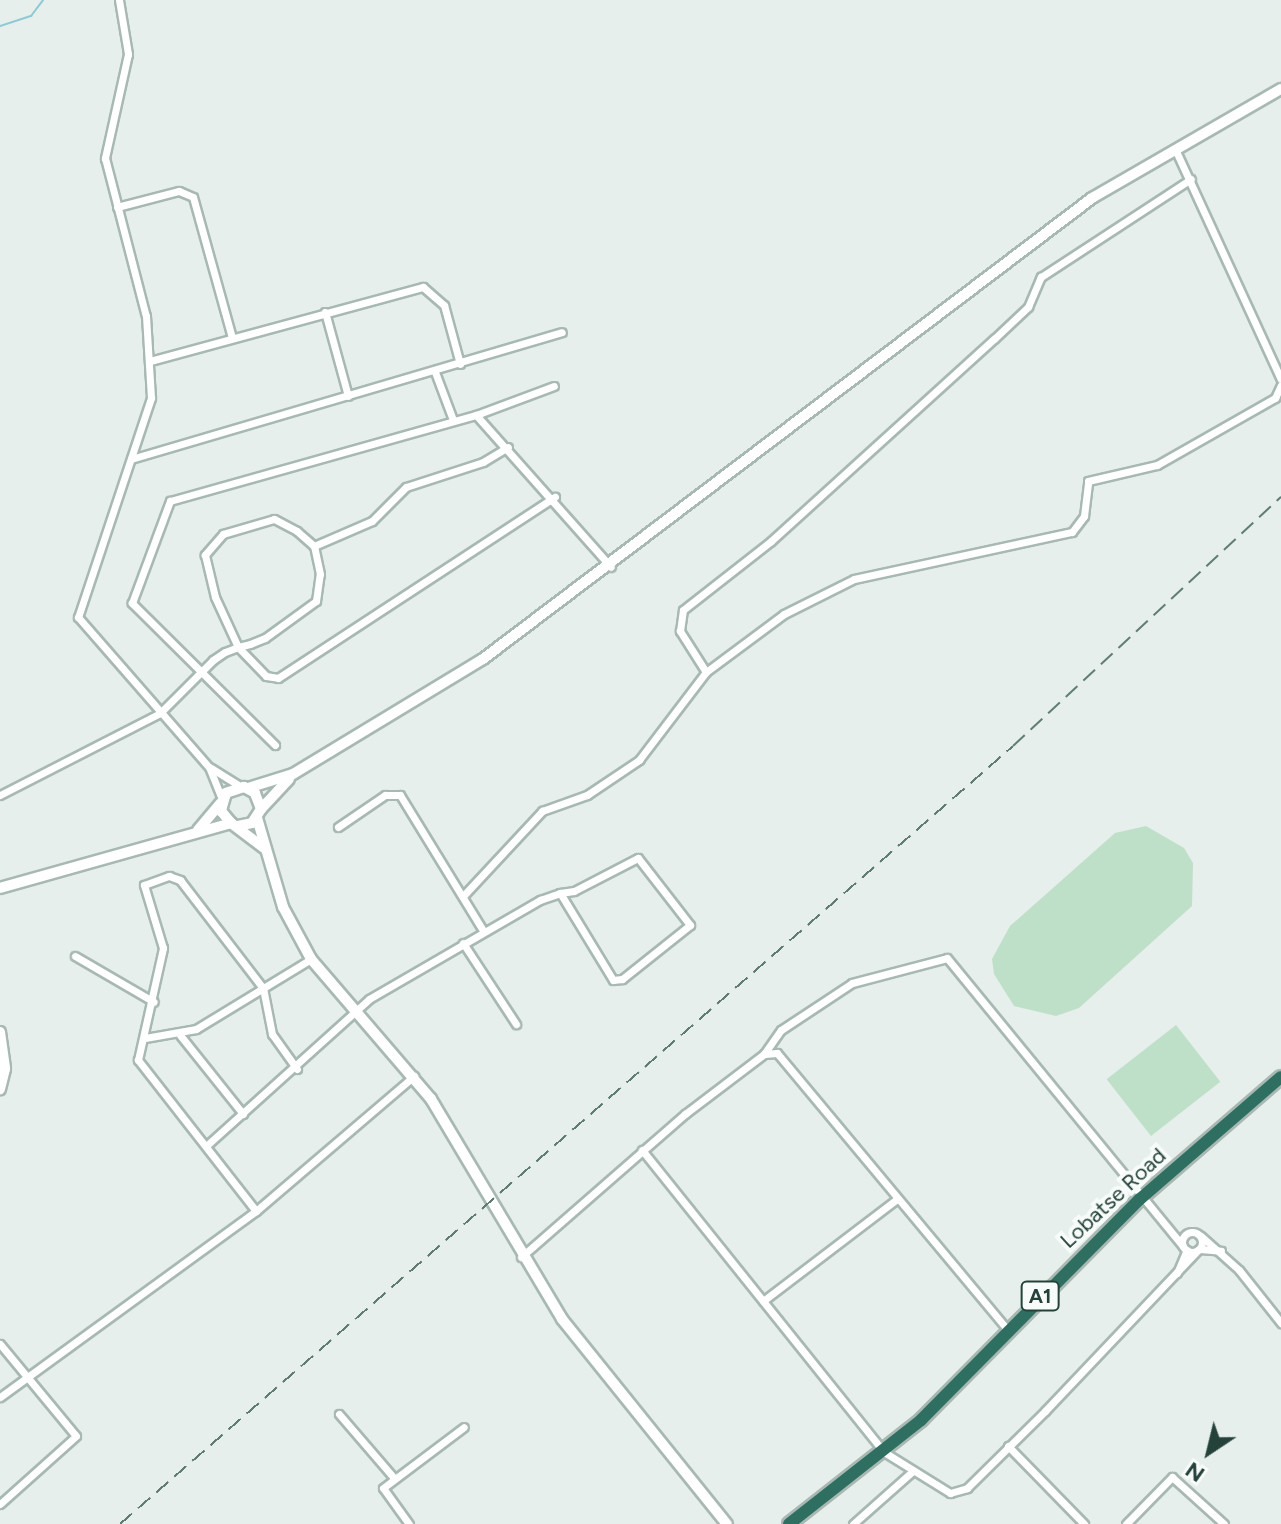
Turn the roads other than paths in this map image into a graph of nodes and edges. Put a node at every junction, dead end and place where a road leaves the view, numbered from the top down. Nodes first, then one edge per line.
1 (119, 0) edge
2 (1281, 89) edge
3 (1175, 149) junction
4 (1191, 179) junction
5 (117, 207) junction
6 (325, 312) junction
7 (562, 332) dead end
8 (232, 338) junction
9 (150, 361) junction
10 (460, 364) junction
11 (435, 372) junction
12 (1281, 382) edge
13 (554, 386) dead end
14 (348, 396) junction
15 (476, 415) junction
16 (453, 420) junction
17 (508, 447) junction
18 (131, 459) junction
19 (555, 497) junction
20 (314, 546) junction
21 (611, 567) junction
22 (238, 647) junction
23 (706, 672) junction
24 (198, 674) junction
25 (160, 713) junction
26 (275, 745) dead end
27 (209, 767) junction
28 (293, 774) junction
29 (244, 787) junction
30 (0, 795) edge
31 (222, 801) junction
32 (259, 813) junction
33 (234, 825) junction
34 (338, 827) dead end
35 (198, 830) junction
36 (264, 848) junction
37 (0, 888) edge
38 (560, 893) junction
39 (464, 895) junction
40 (482, 929) junction
41 (463, 943) junction
42 (75, 956) dead end
43 (311, 959) junction
44 (263, 988) junction
45 (154, 1002) junction
46 (357, 1013) junction
47 (516, 1024) dead end
48 (0, 1032) edge
49 (180, 1035) junction
50 (145, 1038) junction
51 (764, 1054) junction
52 (297, 1069) junction
53 (414, 1076) junction
54 (1281, 1077) edge
55 (0, 1089) edge
56 (243, 1114) junction
57 (206, 1146) junction
58 (642, 1150) junction
59 (897, 1199) junction
60 (1140, 1199) junction
61 (256, 1211) junction
62 (1166, 1229) junction
63 (1187, 1232) junction
64 (1201, 1236) junction
65 (1185, 1248) junction
66 (1199, 1250) junction
67 (1221, 1251) junction
68 (521, 1257) junction
69 (1177, 1275) junction
70 (763, 1301) junction
71 (1281, 1323) edge
72 (1009, 1331) junction
73 (0, 1344) edge
74 (29, 1376) junction
75 (0, 1397) edge
76 (339, 1414) dead end
77 (464, 1427) dead end
78 (1008, 1446) junction
79 (884, 1452) junction
80 (913, 1471) junction
81 (394, 1478) junction
82 (0, 1504) edge
83 (717, 1519) edge
84 (798, 1520) edge
85 (409, 1524) edge
86 (727, 1524) edge
87 (789, 1524) edge
88 (853, 1524) edge
89 (1084, 1524) edge
90 (1126, 1524) edge
91 (1224, 1524) edge

1 - 5 street
2 - 3 main road
3 - 4 street
3 - 21 main road
4 - 12 street
4 - 23 street
5 - 8 street
5 - 9 street
6 - 8 street
6 - 10 street
6 - 14 street
7 - 10 street
8 - 9 street
9 - 18 street
10 - 11 street
11 - 14 street
11 - 16 street
12 - 23 street
13 - 15 street
14 - 18 street
15 - 16 street
15 - 17 street
16 - 24 street
17 - 19 street
17 - 20 street
18 - 25 street
19 - 21 street
19 - 22 street
20 - 22 street
20 - 22 street
21 - 28 main road
22 - 24 street
23 - 39 street
24 - 25 street
24 - 26 street
25 - 27 street
25 - 30 street
27 - 29 street
27 - 31 street
28 - 29 main road
28 - 32 main road
29 - 31 main road
29 - 32 main road
31 - 33 main road
31 - 35 main road
32 - 33 main road
32 - 36 main road
33 - 35 main road
33 - 36 main road
34 - 39 street
35 - 37 main road
36 - 43 main road
38 - 38 street
38 - 40 street
39 - 40 street
40 - 41 street
41 - 46 street
41 - 47 street
42 - 45 street
43 - 44 street
43 - 46 main road
44 - 45 street
44 - 49 street
44 - 52 street
45 - 50 street
46 - 52 street
46 - 53 main road
48 - 55 main road
49 - 50 street
49 - 56 street
50 - 57 street
51 - 58 street
51 - 59 street
51 - 60 street
52 - 56 street
53 - 61 street
53 - 68 main road
54 - 60 highway, Lobatse Road / A1
56 - 57 street
57 - 61 street
58 - 68 street
58 - 70 street
59 - 70 street
59 - 72 street
60 - 62 street
60 - 72 highway, Lobatse Road / A1
61 - 74 street
62 - 63 street
62 - 65 street
63 - 64 street
63 - 65 street
64 - 66 street
64 - 67 street
65 - 66 street
65 - 69 street
66 - 67 street
66 - 69 street
67 - 71 street
68 - 83 main road
69 - 78 street
70 - 79 street
72 - 79 highway, Lobatse Road / A1
73 - 74 street
74 - 75 street
74 - 82 street
76 - 81 street
77 - 81 street
78 - 80 street
78 - 89 street
79 - 80 street
79 - 84 highway, Lobatse Road / A1
80 - 88 street
81 - 85 street
83 - 86 main road
84 - 87 highway, Lobatse Road / A1
90 - 91 street

